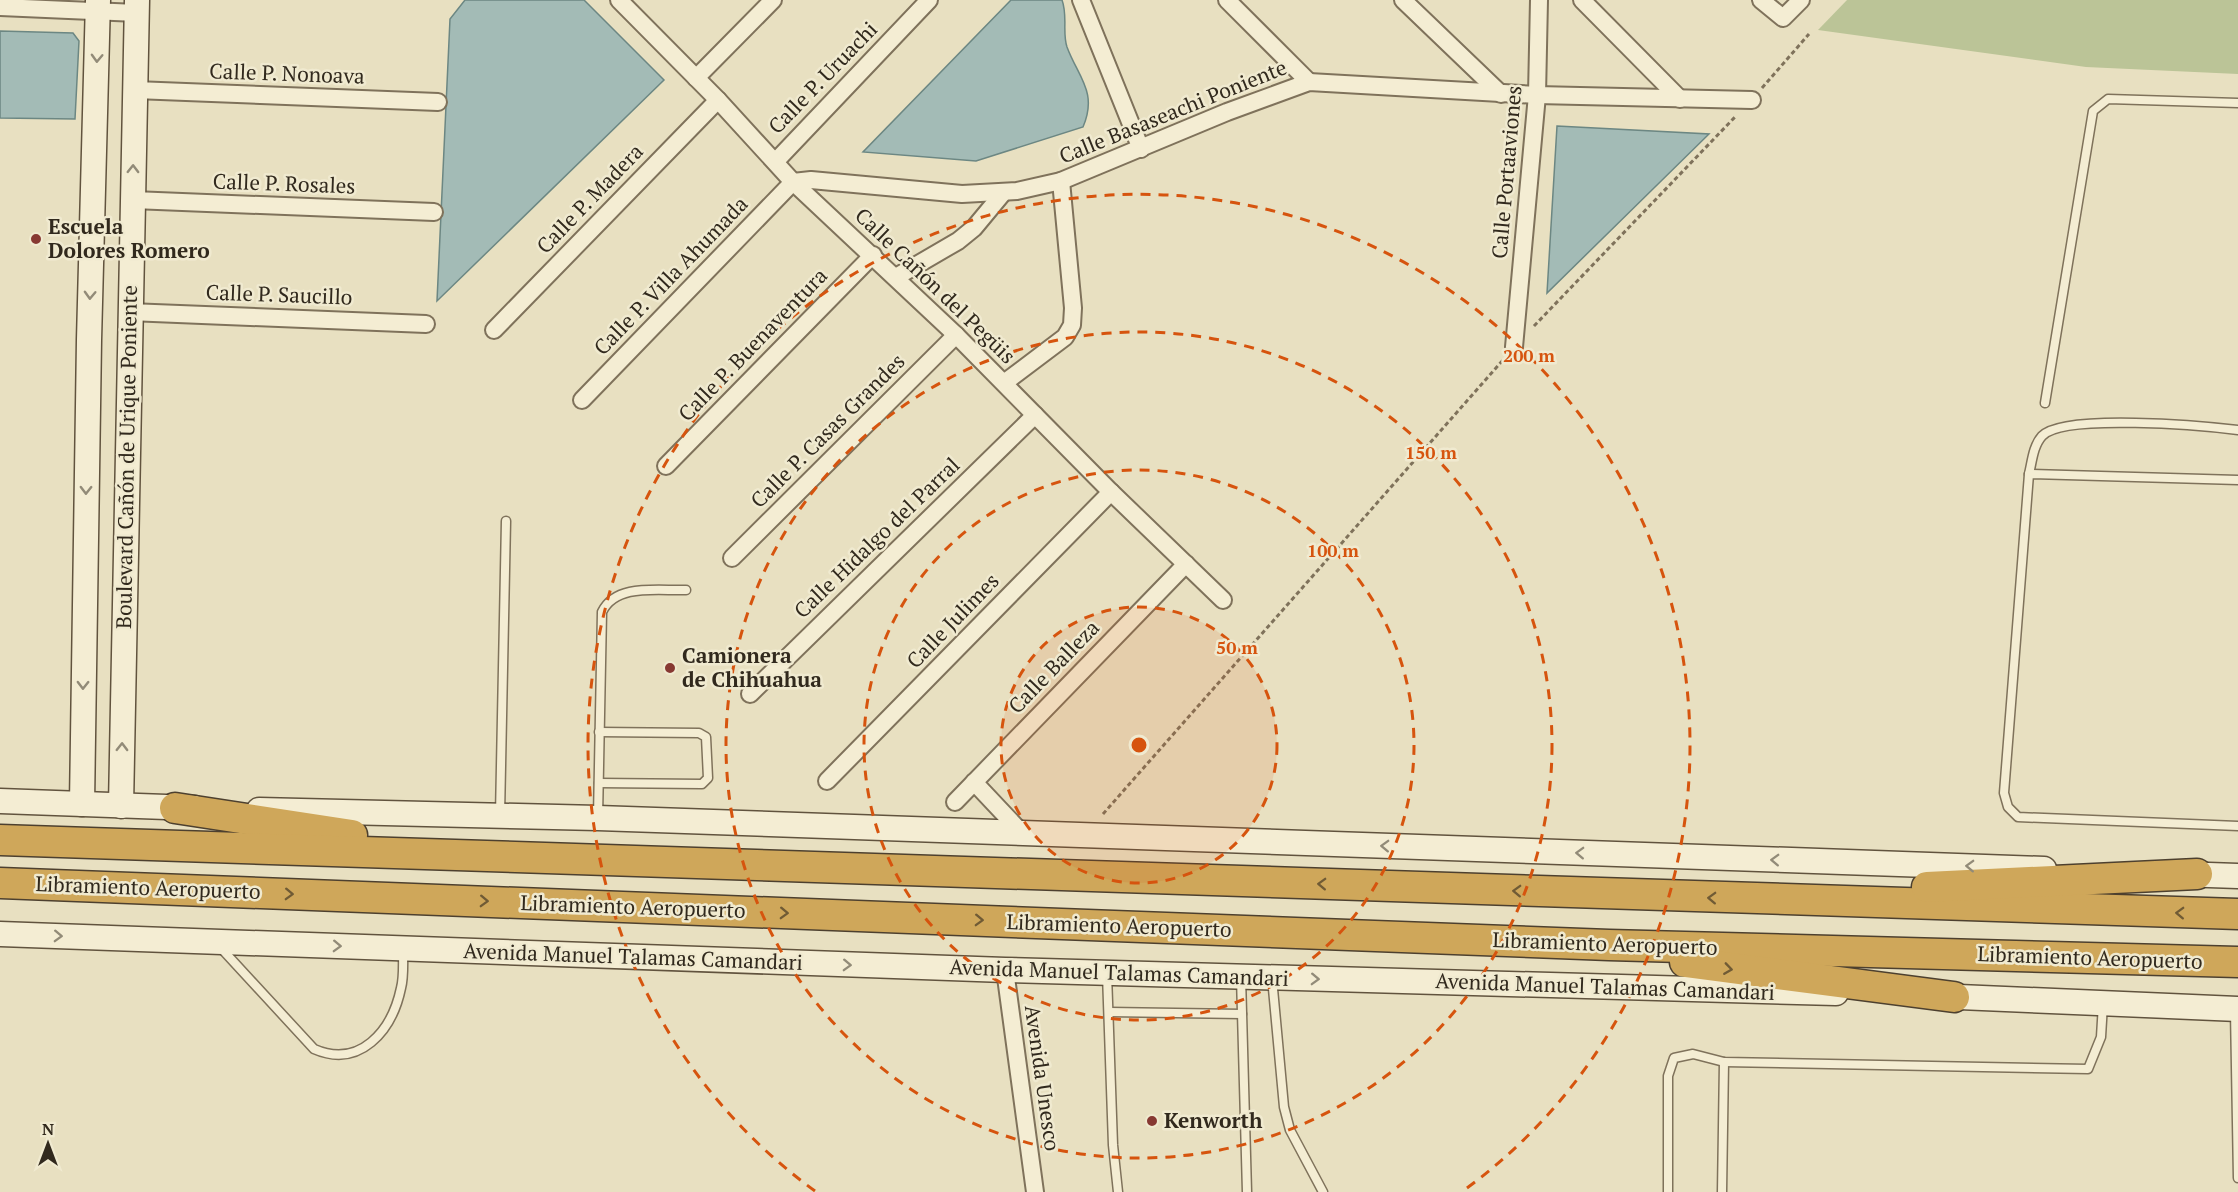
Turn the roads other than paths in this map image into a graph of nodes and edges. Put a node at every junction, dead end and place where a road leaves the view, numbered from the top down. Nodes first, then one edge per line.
1 (773, 0) edge
2 (928, 0) edge
3 (1081, 0) edge
4 (1227, 0) edge
5 (1403, 0) edge
6 (1539, 0) edge
7 (1582, 0) edge
8 (1761, 0) edge
9 (1801, 0) edge
10 (621, 1) edge
11 (98, 5) edge
12 (0, 7) edge
13 (137, 7) edge
14 (696, 78) junction
15 (1310, 82) junction
16 (135, 90) junction
17 (1501, 94) junction
18 (1537, 95) junction
19 (1680, 99) junction
20 (718, 100) junction
21 (1752, 100) road end
22 (438, 102) dead end
23 (2238, 103) edge
24 (1141, 149) junction
25 (776, 161) junction
26 (1061, 181) junction
27 (793, 182) junction
28 (1004, 193) junction
29 (132, 200) junction
30 (434, 212) dead end
31 (873, 255) junction
32 (896, 277) junction
33 (129, 312) junction
34 (426, 324) dead end
35 (494, 330) dead end
36 (956, 335) junction
37 (89, 340) junction
38 (129, 341) junction
39 (1514, 347) road end
40 (1004, 383) junction
41 (582, 400) dead end
42 (2045, 403) dead end
43 (1035, 414) junction
44 (2238, 430) edge
45 (666, 466) dead end
46 (2029, 474) junction
47 (2238, 480) edge
48 (1111, 492) junction
49 (506, 521) dead end
50 (86, 549) junction
51 (125, 550) junction
52 (732, 558) dead end
53 (1186, 564) junction
54 (686, 590) dead end
55 (1223, 600) dead end
56 (750, 694) dead end
57 (599, 732) junction
58 (827, 781) dead end
59 (974, 782) junction
60 (599, 783) junction
61 (0, 801) edge
62 (955, 802) dead end
63 (82, 804) junction
64 (121, 806) junction
65 (175, 808) junction
66 (500, 815) junction
67 (598, 818) junction
68 (2238, 826) edge
69 (1022, 833) junction
70 (0, 840) edge
71 (482, 855) junction
72 (2197, 874) junction
73 (2238, 876) edge
74 (0, 883) edge
75 (1764, 899) junction
76 (2238, 914) edge
77 (0, 934) edge
78 (215, 942) junction
79 (1609, 945) junction
80 (403, 949) junction
81 (2238, 962) edge
82 (1005, 970) junction
83 (1107, 973) junction
84 (1241, 977) junction
85 (1272, 978) junction
86 (1954, 997) junction
87 (2103, 1004) junction
88 (2236, 1009) edge
89 (1109, 1012) junction
90 (1242, 1014) junction
91 (1724, 1062) junction
92 (2238, 1178) edge
93 (1035, 1192) edge
94 (1118, 1192) edge
95 (1247, 1192) edge
96 (1323, 1192) edge
97 (1668, 1192) edge
98 (1722, 1192) edge

1 - 14 street
2 - 25 street, Calle P. Uruachi
3 - 24 street
4 - 15 street
5 - 17 street
6 - 18 street, Calle Portaaviones
7 - 19 street
8 - 9 street
10 - 14 street, Calle Cañón del Pegüis
11 - 12 street
11 - 13 street
11 -> 37 main road, Boulevard Cañón de Urique Poniente
13 - 16 main road, Boulevard Cañón de Urique Poniente
14 - 20 street, Calle Cañón del Pegüis
15 - 17 street, Calle Basaseachi Poniente
15 - 24 street, Calle Basaseachi Poniente
16 - 22 street, Calle P. Nonoava
29 -> 16 main road, Boulevard Cañón de Urique Poniente
17 - 18 street, Calle Basaseachi Poniente
18 - 19 street, Calle Basaseachi Poniente
18 - 39 street, Calle Portaaviones
19 - 21 street, Calle Basaseachi Poniente
20 - 25 street, Calle Cañón del Pegüis
20 - 35 street, Calle P. Madera
23 - 42 lane
24 - 26 street, Calle Basaseachi Poniente
25 - 27 street, Calle Cañón del Pegüis
26 - 28 street, Calle Basaseachi Poniente
26 - 40 street
27 - 28 street, Calle Basaseachi Poniente
27 - 31 street, Calle Cañón del Pegüis
27 - 41 street, Calle P. Villa Ahumada
28 - 32 street
29 - 30 street, Calle P. Rosales
29 - 33 main road, Boulevard Cañón de Urique Poniente
31 - 32 street, Calle Cañón del Pegüis
31 - 45 street, Calle P. Buenaventura
32 - 36 street, Calle Cañón del Pegüis
33 - 34 street, Calle P. Saucillo
33 - 38 main road, Boulevard Cañón de Urique Poniente
36 - 40 street, Calle Cañón del Pegüis
36 - 52 street, Calle P. Casas Grandes
37 - 38 main road
37 -> 50 main road, Boulevard Cañón de Urique Poniente
38 - 51 main road, Boulevard Cañón de Urique Poniente
40 - 43 street, Calle Cañón del Pegüis
43 - 48 street, Calle Cañón del Pegüis
43 - 56 street, Calle Hidalgo del Parral
44 - 46 lane
46 - 47 lane
46 - 68 lane
48 - 53 street, Calle Cañón del Pegüis
48 - 58 street, Calle Julimes
49 - 66 lane
50 - 51 main road
50 -> 63 main road, Boulevard Cañón de Urique Poniente
64 -> 51 main road, Boulevard Cañón de Urique Poniente
53 - 55 street, Calle Cañón del Pegüis
53 - 59 street, Calle Balleza
54 - 57 lane
57 - 60 lane
57 - 60 lane
59 - 62 street, Calle Balleza
59 - 69 street
60 - 67 lane
61 - 63 main road
63 - 64 main road
64 - 65 main road
65 - 66 main road
65 - 71 highway
66 - 67 main road
67 - 69 main road
72 -> 69 main road
70 - 71 highway, Libramiento Aeropuerto
75 -> 71 highway, Libramiento Aeropuerto
72 - 73 main road
72 - 75 highway
74 -> 79 highway, Libramiento Aeropuerto
76 -> 75 highway, Libramiento Aeropuerto
77 -> 78 main road, Avenida Manuel Talamas Camandari
78 -> 80 main road, Avenida Manuel Talamas Camandari
78 - 80 lane
79 - 81 highway, Libramiento Aeropuerto
79 -> 86 highway
80 -> 82 main road, Avenida Manuel Talamas Camandari
82 - 83 main road, Avenida Manuel Talamas Camandari
82 - 93 street, Avenida Unesco
83 - 84 main road, Avenida Manuel Talamas Camandari
83 - 89 lane
84 - 85 main road, Avenida Manuel Talamas Camandari
84 - 90 lane
85 -> 86 main road, Avenida Manuel Talamas Camandari
85 - 96 lane
86 - 87 main road, Avenida Manuel Talamas Camandari
87 - 88 main road, Avenida Manuel Talamas Camandari
87 - 91 lane
88 - 92 lane
89 - 90 lane
89 - 94 lane
90 - 95 lane
91 - 97 lane
91 - 98 lane

